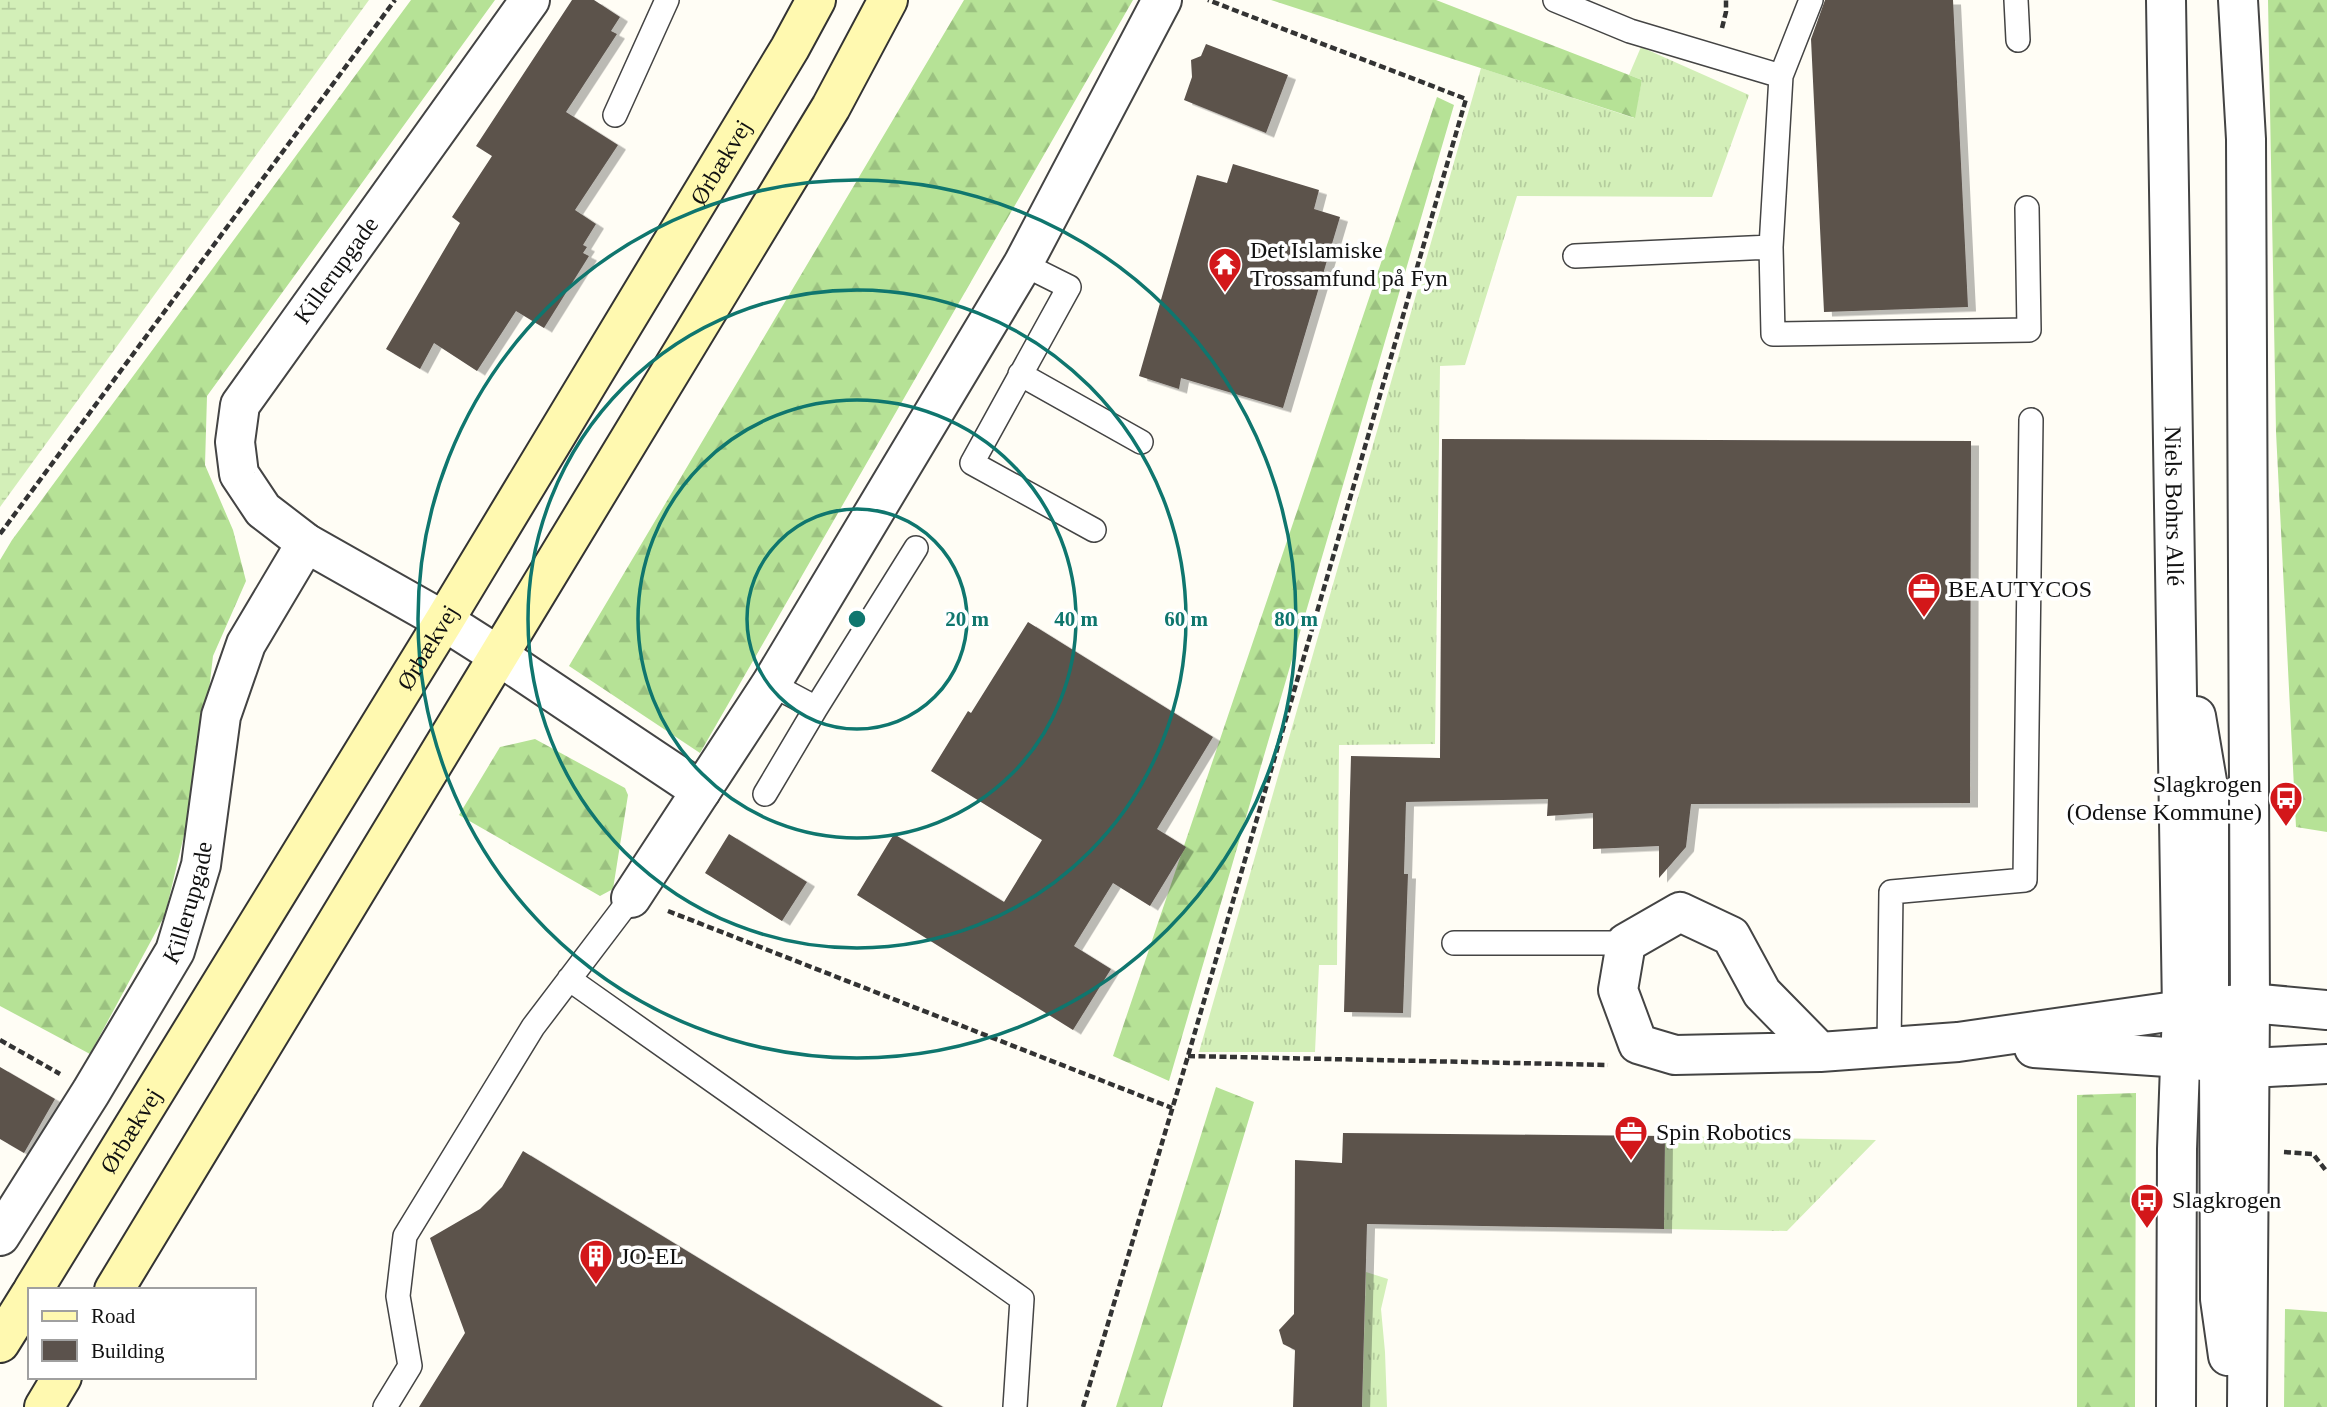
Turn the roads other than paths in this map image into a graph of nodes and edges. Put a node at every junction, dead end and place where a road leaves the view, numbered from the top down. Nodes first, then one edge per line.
1 (530, 0) edge
2 (667, 0) edge
3 (816, 0) edge
4 (888, 0) edge
5 (1162, 0) edge
6 (1555, 0) edge
7 (1811, 0) edge
8 (2016, 0) edge
9 (2166, 0) edge
10 (2238, 0) edge
11 (2018, 40) dead end
12 (1782, 75) junction
13 (615, 115) dead end
14 (2027, 208) dead end
15 (1771, 247) junction
16 (1575, 256) dead end
17 (1023, 264) junction
18 (1020, 374) junction
19 (2031, 420) dead end
20 (1141, 442) dead end
21 (1094, 530) dead end
22 (306, 543) junction
23 (916, 548) dead end
24 (444, 621) junction
25 (499, 656) junction
26 (771, 684) junction
27 (816, 708) junction
28 (701, 791) junction
29 (765, 794) dead end
30 (631, 898) joint
31 (1454, 943) dead end
32 (1626, 943) junction
33 (569, 979) junction
34 (2250, 1003) junction
35 (2196, 1008) junction
36 (2327, 1010) edge
37 (1958, 1042) junction
38 (1889, 1047) junction
39 (1820, 1052) junction
40 (2182, 1058) junction
41 (2327, 1064) edge
42 (2234, 1066) junction
43 (0, 1236) edge
44 (34, 1288) edge
45 (115, 1288) edge
46 (28, 1298) edge
47 (0, 1343) edge
48 (61, 1379) edge
49 (44, 1407) edge
50 (385, 1407) edge
51 (1015, 1407) edge
52 (2176, 1407) edge
53 (2235, 1407) edge
54 (2247, 1407) edge

1 - 22 street, Killerupgade
2 - 13 lane
3 - 24 main road, Ørbækvej
4 - 25 main road
5 - 17 street
6 - 12 lane
7 - 12 lane
8 - 11 lane
9 - 35 street, Niels Bohrs Allé
10 - 34 street
12 - 15 lane
14 - 15 lane
15 - 16 lane
17 - 18 lane
17 - 26 street
18 - 20 lane
18 - 21 lane
19 - 38 lane
22 - 24 street, Killerupgade
22 - 43 street, Killerupgade
23 - 27 lane
24 - 25 street, Killerupgade
24 - 44 main road, Ørbækvej
25 - 28 street, Killerupgade
25 - 45 main road
26 - 27 lane
26 - 28 street
27 - 29 lane
28 - 30 street
30 - 33 lane
31 - 32 lane
32 - 39 street
32 - 39 street
33 - 50 lane
33 - 51 lane
34 - 35 street
34 - 36 street
34 - 42 street
35 - 37 street
35 - 40 street, Niels Bohrs Allé
35 - 42 street
37 - 38 street
37 - 40 street
38 - 39 street
40 - 42 street
40 - 52 street, Niels Bohrs Allé
41 - 42 street
42 - 53 street
42 - 54 street
46 - 47 main road
48 - 49 main road

